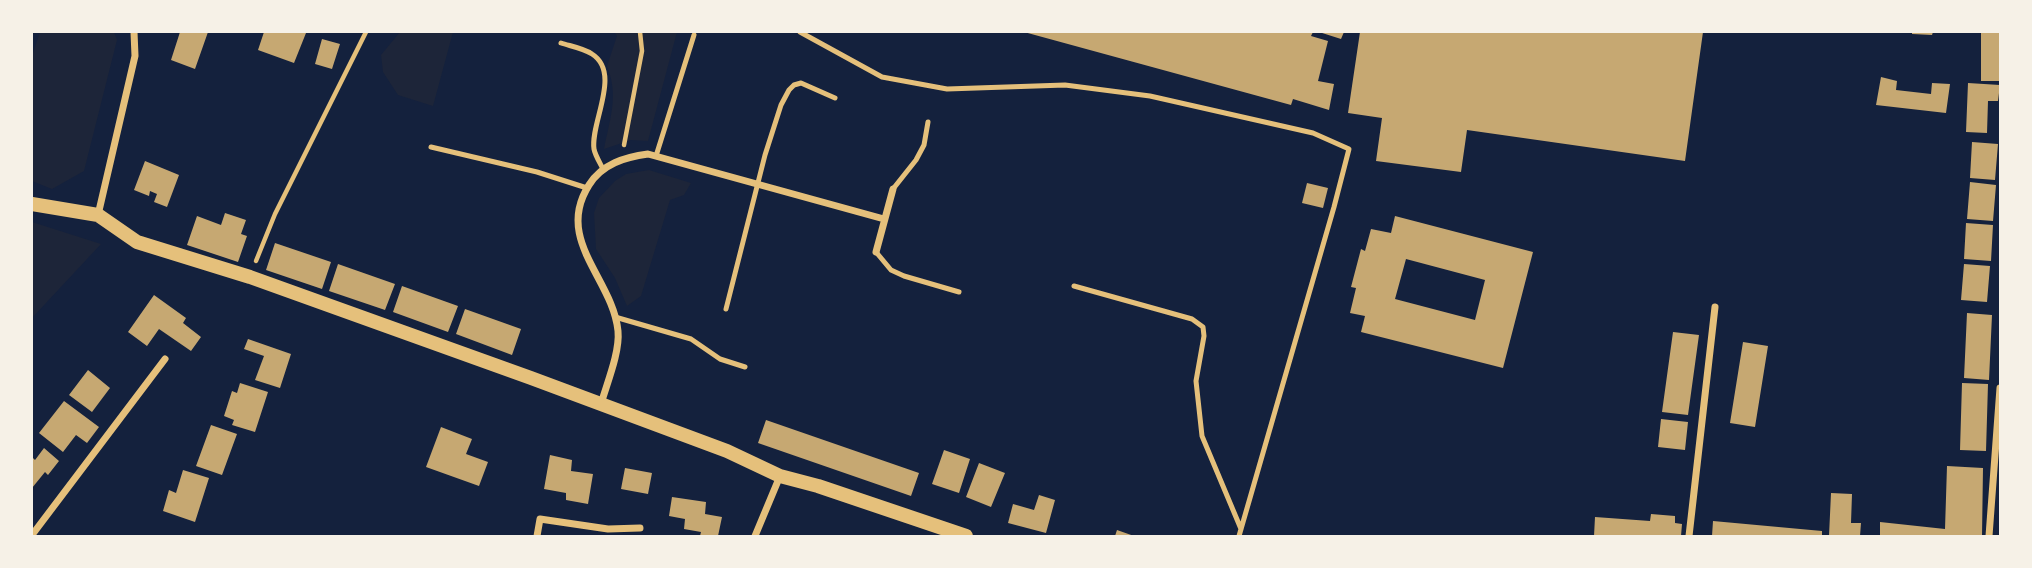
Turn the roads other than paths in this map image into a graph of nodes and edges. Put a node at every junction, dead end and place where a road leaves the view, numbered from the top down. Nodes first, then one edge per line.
1 (134, 32) edge
2 (800, 32) edge
3 (694, 34) dead end
4 (561, 43) dead end
5 (835, 98) dead end
6 (928, 122) dead end
7 (430, 147) dead end
8 (656, 156) junction
9 (603, 169) junction
10 (759, 185) junction
11 (587, 188) junction
12 (893, 189) joint
13 (32, 204) edge
14 (98, 215) junction
15 (884, 219) junction
16 (876, 252) joint
17 (1074, 286) dead end
18 (959, 292) dead end
19 (1715, 307) dead end
20 (726, 310) dead end
21 (615, 317) junction
22 (165, 359) dead end
23 (744, 367) dead end
24 (2000, 388) edge
25 (601, 404) junction
26 (780, 476) junction
27 (640, 528) dead end
28 (1241, 529) junction
29 (32, 535) edge
30 (537, 537) edge
31 (755, 537) edge
32 (966, 537) edge
33 (1239, 537) edge
34 (1689, 537) edge
35 (1989, 537) edge

1 - 14 street
2 - 28 lane
3 - 8 lane
4 - 9 lane
5 - 10 lane
6 - 12 lane
7 - 11 lane
8 - 9 street
8 - 10 street
9 - 11 street
10 - 15 street
10 - 20 lane
11 - 21 street
12 - 15 street
13 - 14 main road
14 - 25 main road
15 - 16 street
16 - 18 lane
17 - 28 lane
19 - 34 street
21 - 23 lane
21 - 25 street
22 - 29 street
24 - 35 street
25 - 26 main road
26 - 31 street
26 - 32 main road
27 - 30 street
28 - 33 lane

